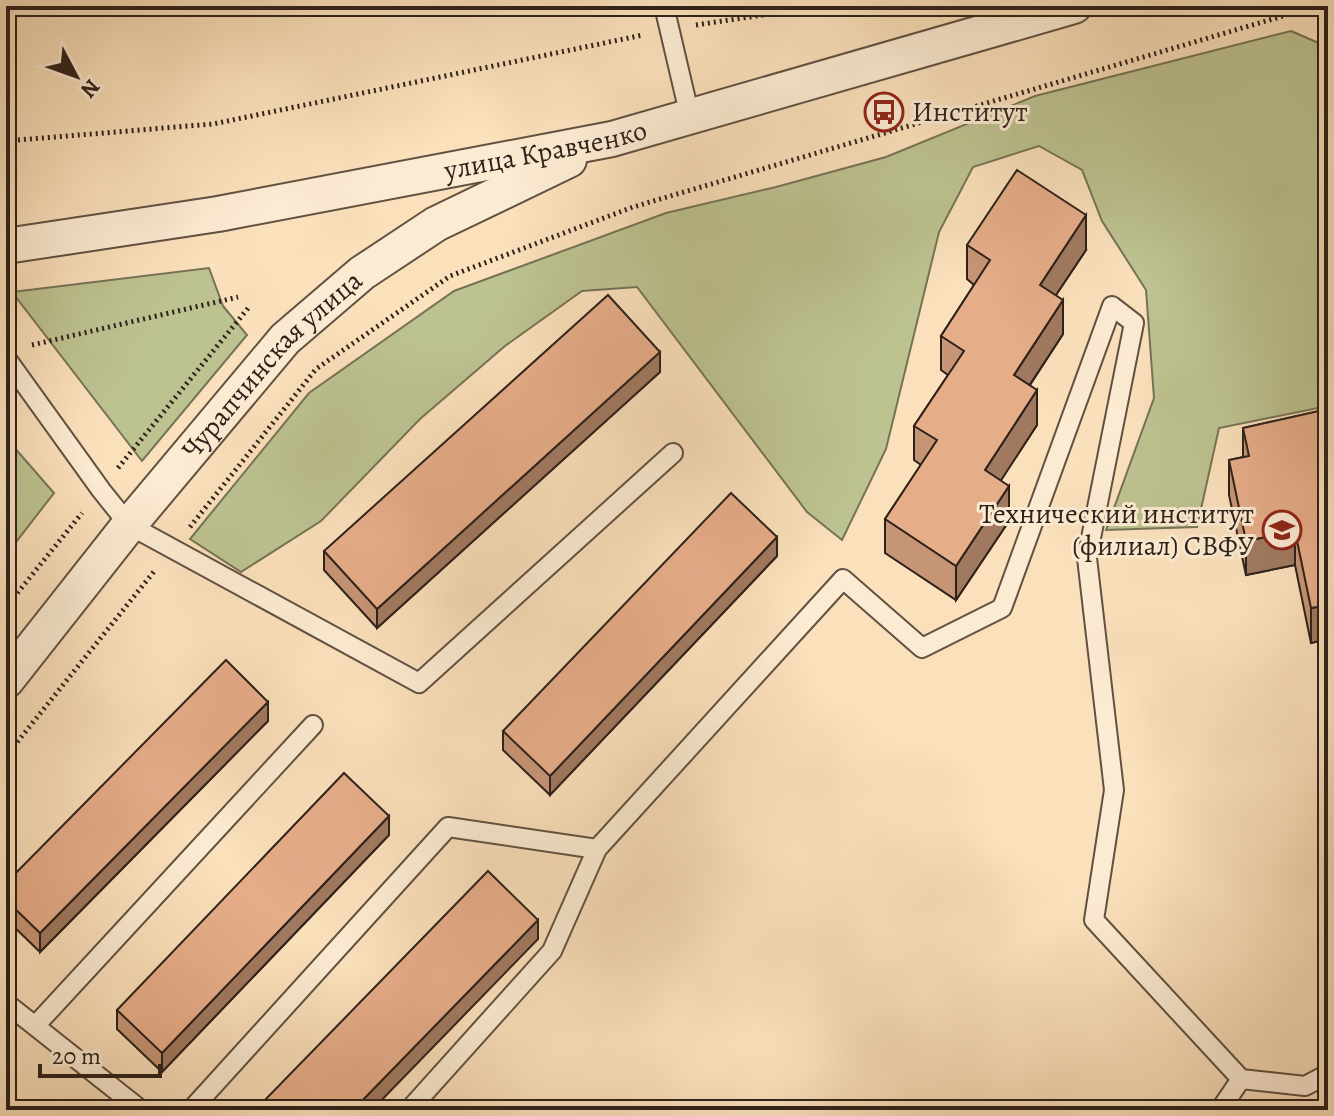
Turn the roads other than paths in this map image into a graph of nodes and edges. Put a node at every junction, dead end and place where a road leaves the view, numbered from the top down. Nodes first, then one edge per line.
1 (664, 6) edge
2 (1074, 6) edge
3 (690, 117) junction
4 (612, 139) junction
5 (6, 246) edge
6 (14, 353) edge
7 (673, 453) dead end
8 (129, 525) junction
9 (6, 681) edge
10 (313, 725) dead end
11 (597, 849) junction
12 (6, 1003) edge
13 (35, 1026) junction
14 (1328, 1074) edge
15 (1241, 1079) junction
16 (141, 1110) edge
17 (191, 1110) edge
18 (409, 1110) edge
19 (1220, 1110) edge

1 - 3 lane
2 - 3 street, улица Кравченко
3 - 4 street, улица Кравченко
4 - 5 street, улица Кравченко
4 - 8 street, Чурапчинская улица
6 - 8 lane
7 - 8 lane
8 - 9 street, Чурапчинская улица
10 - 13 lane
11 - 15 lane
11 - 17 lane
11 - 18 lane
12 - 13 lane
13 - 16 lane
14 - 15 lane
15 - 19 lane

